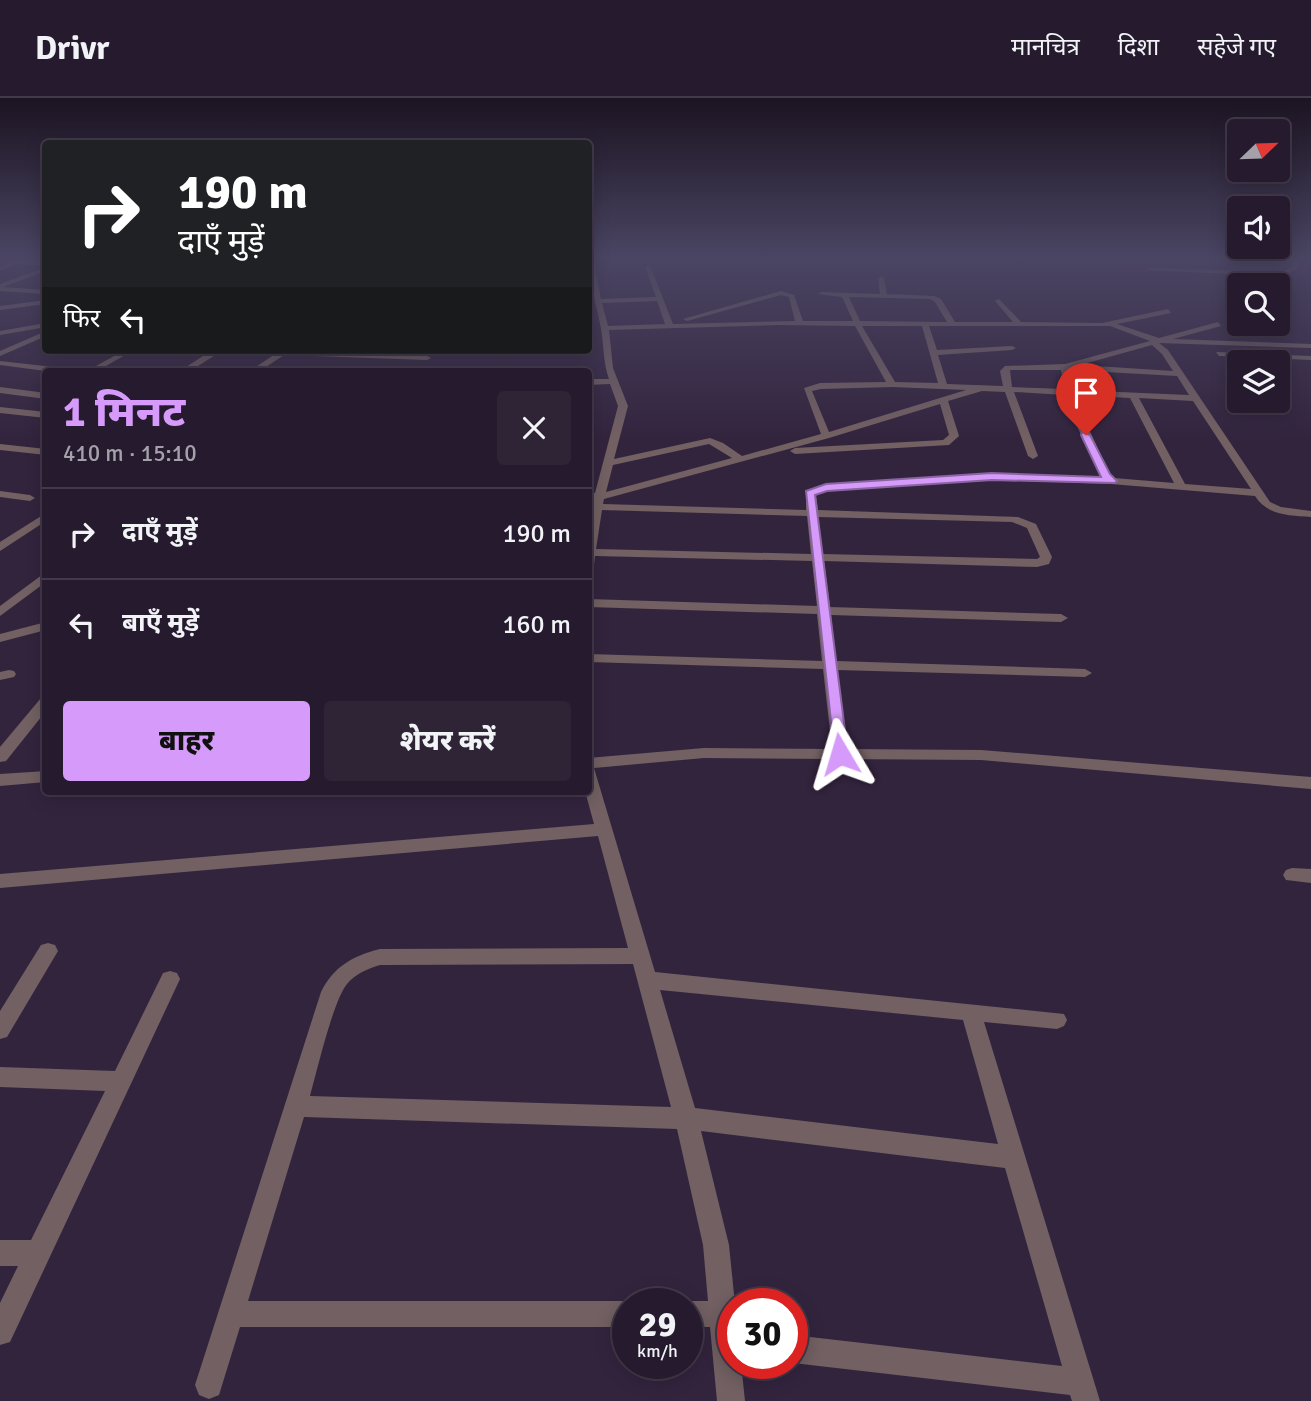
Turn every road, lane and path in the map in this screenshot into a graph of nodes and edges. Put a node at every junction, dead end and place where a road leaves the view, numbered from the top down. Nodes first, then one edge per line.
1 (602, 318) edge
2 (667, 318) edge
3 (694, 318) edge
4 (798, 318) edge
5 (855, 318) edge
6 (948, 318) edge
7 (1013, 318) edge
8 (1141, 318) edge
9 (800, 324) junction
10 (1218, 324) dead end
11 (669, 325) junction
12 (858, 325) junction
13 (925, 325) junction
14 (953, 325) junction
15 (1019, 325) junction
16 (1112, 325) junction
17 (42, 326) edge
18 (605, 328) junction
19 (0, 333) edge
20 (42, 335) edge
21 (26, 342) junction
22 (1156, 342) junction
23 (42, 344) edge
24 (1311, 346) edge
25 (1012, 348) dead end
26 (933, 353) junction
27 (0, 354) edge
28 (123, 354) edge
29 (213, 354) edge
30 (280, 354) edge
31 (369, 354) edge
32 (1219, 354) dead end
33 (1227, 355) edge
34 (427, 358) dead end
35 (1290, 358) edge
36 (1311, 358) edge
37 (0, 363) edge
38 (42, 368) edge
39 (97, 368) edge
40 (189, 368) edge
41 (259, 368) edge
42 (1065, 368) junction
43 (1179, 374) junction
44 (614, 381) junction
45 (592, 382) edge
46 (892, 384) junction
47 (943, 386) junction
48 (982, 388) junction
49 (1008, 389) junction
50 (0, 390) edge
51 (1069, 392) junction
52 (28, 393) junction
53 (42, 395) edge
54 (1133, 395) junction
55 (1196, 398) junction
56 (943, 400) junction
57 (0, 408) edge
58 (42, 414) edge
59 (826, 436) junction
60 (0, 447) edge
61 (12, 449) junction
62 (42, 452) edge
63 (764, 453) junction
64 (1033, 456) dead end
65 (0, 457) edge
66 (740, 459) junction
67 (609, 464) junction
68 (1111, 481) junction
69 (1181, 487) junction
70 (1259, 493) junction
71 (0, 494) edge
72 (30, 498) dead end
73 (595, 500) edge
74 (812, 512) junction
75 (1311, 514) edge
76 (42, 519) edge
77 (592, 528) edge
78 (0, 535) edge
79 (16, 537) junction
80 (0, 547) edge
81 (592, 556) edge
82 (817, 557) junction
83 (42, 579) edge
84 (592, 603) edge
85 (824, 610) junction
86 (0, 612) edge
87 (1061, 618) dead end
88 (42, 627) edge
89 (0, 638) edge
90 (592, 658) edge
91 (830, 665) junction
92 (1085, 673) dead end
93 (42, 706) edge
94 (840, 754) junction
95 (0, 757) edge
96 (592, 763) edge
97 (42, 776) edge
98 (0, 780) edge
99 (1311, 783) edge
100 (592, 786) edge
101 (604, 829) junction
102 (0, 881) edge
103 (48, 951) dead end
104 (639, 956) junction
105 (170, 979) dead end
106 (646, 980) junction
107 (971, 1012) junction
108 (1057, 1020) dead end
109 (0, 1030) edge
110 (0, 1077) edge
111 (121, 1081) junction
112 (295, 1107) junction
113 (685, 1118) junction
114 (1015, 1158) junction
115 (0, 1252) edge
116 (38, 1254) junction
117 (721, 1288) edge
118 (231, 1314) junction
119 (612, 1314) edge
120 (0, 1332) edge
121 (808, 1351) edge
122 (730, 1379) edge
123 (209, 1385) dead end
124 (1083, 1392) edge
125 (731, 1401) edge

1 - 18 street
2 - 11 street
3 - 11 street
4 - 9 street
5 - 12 street
6 - 14 street
7 - 15 street
8 - 16 street
9 - 11 street
9 - 12 street
10 - 22 street
11 - 18 street
12 - 13 street
12 - 46 street
13 - 14 street
13 - 26 street
14 - 15 street
15 - 16 street
16 - 22 street
17 - 19 street
18 - 44 street
20 - 21 street
21 - 23 street
21 - 27 street
22 - 24 street
22 - 42 street
22 - 43 street
25 - 26 street
26 - 47 street
28 - 39 street
29 - 40 street
30 - 41 street
31 - 34 street
32 - 33 street
35 - 36 street
37 - 38 street
42 - 43 street
42 - 49 street
42 - 51 street
43 - 55 street
44 - 45 street
44 - 67 street
46 - 47 street
46 - 59 street
47 - 48 street
48 - 49 street
48 - 56 street
49 - 51 street
49 - 64 street
50 - 52 street
51 - 54 street
51 - 68 street
52 - 53 street
52 - 57 street
54 - 55 street
54 - 69 street
55 - 70 street
56 - 59 street
56 - 63 street
57 - 58 street
59 - 63 street
60 - 61 street
61 - 62 street
61 - 65 street
63 - 66 street
66 - 67 street
66 - 73 street
67 - 73 street
68 - 69 street
68 - 74 street
69 - 70 street
70 - 75 street
71 - 72 street
73 - 74 street
73 - 77 street
74 - 82 street
74 - 82 street
76 - 79 street
78 - 79 street
79 - 80 street
81 - 82 street
82 - 85 street
83 - 86 street
84 - 85 street
85 - 87 street
85 - 91 street
88 - 89 street
90 - 91 street
91 - 92 street
91 - 94 street
93 - 95 street
94 - 96 street
94 - 99 street
97 - 98 street
100 - 101 street
101 - 102 street
101 - 104 street
103 - 109 street
104 - 106 street
104 - 112 street
105 - 111 street
106 - 107 street
106 - 113 street
107 - 108 street
107 - 114 street
110 - 111 street
111 - 116 street
112 - 113 street
112 - 118 street
113 - 114 street
113 - 117 street
114 - 124 street
115 - 116 street
116 - 120 street
118 - 119 street
118 - 123 street
121 - 124 street
122 - 125 street

